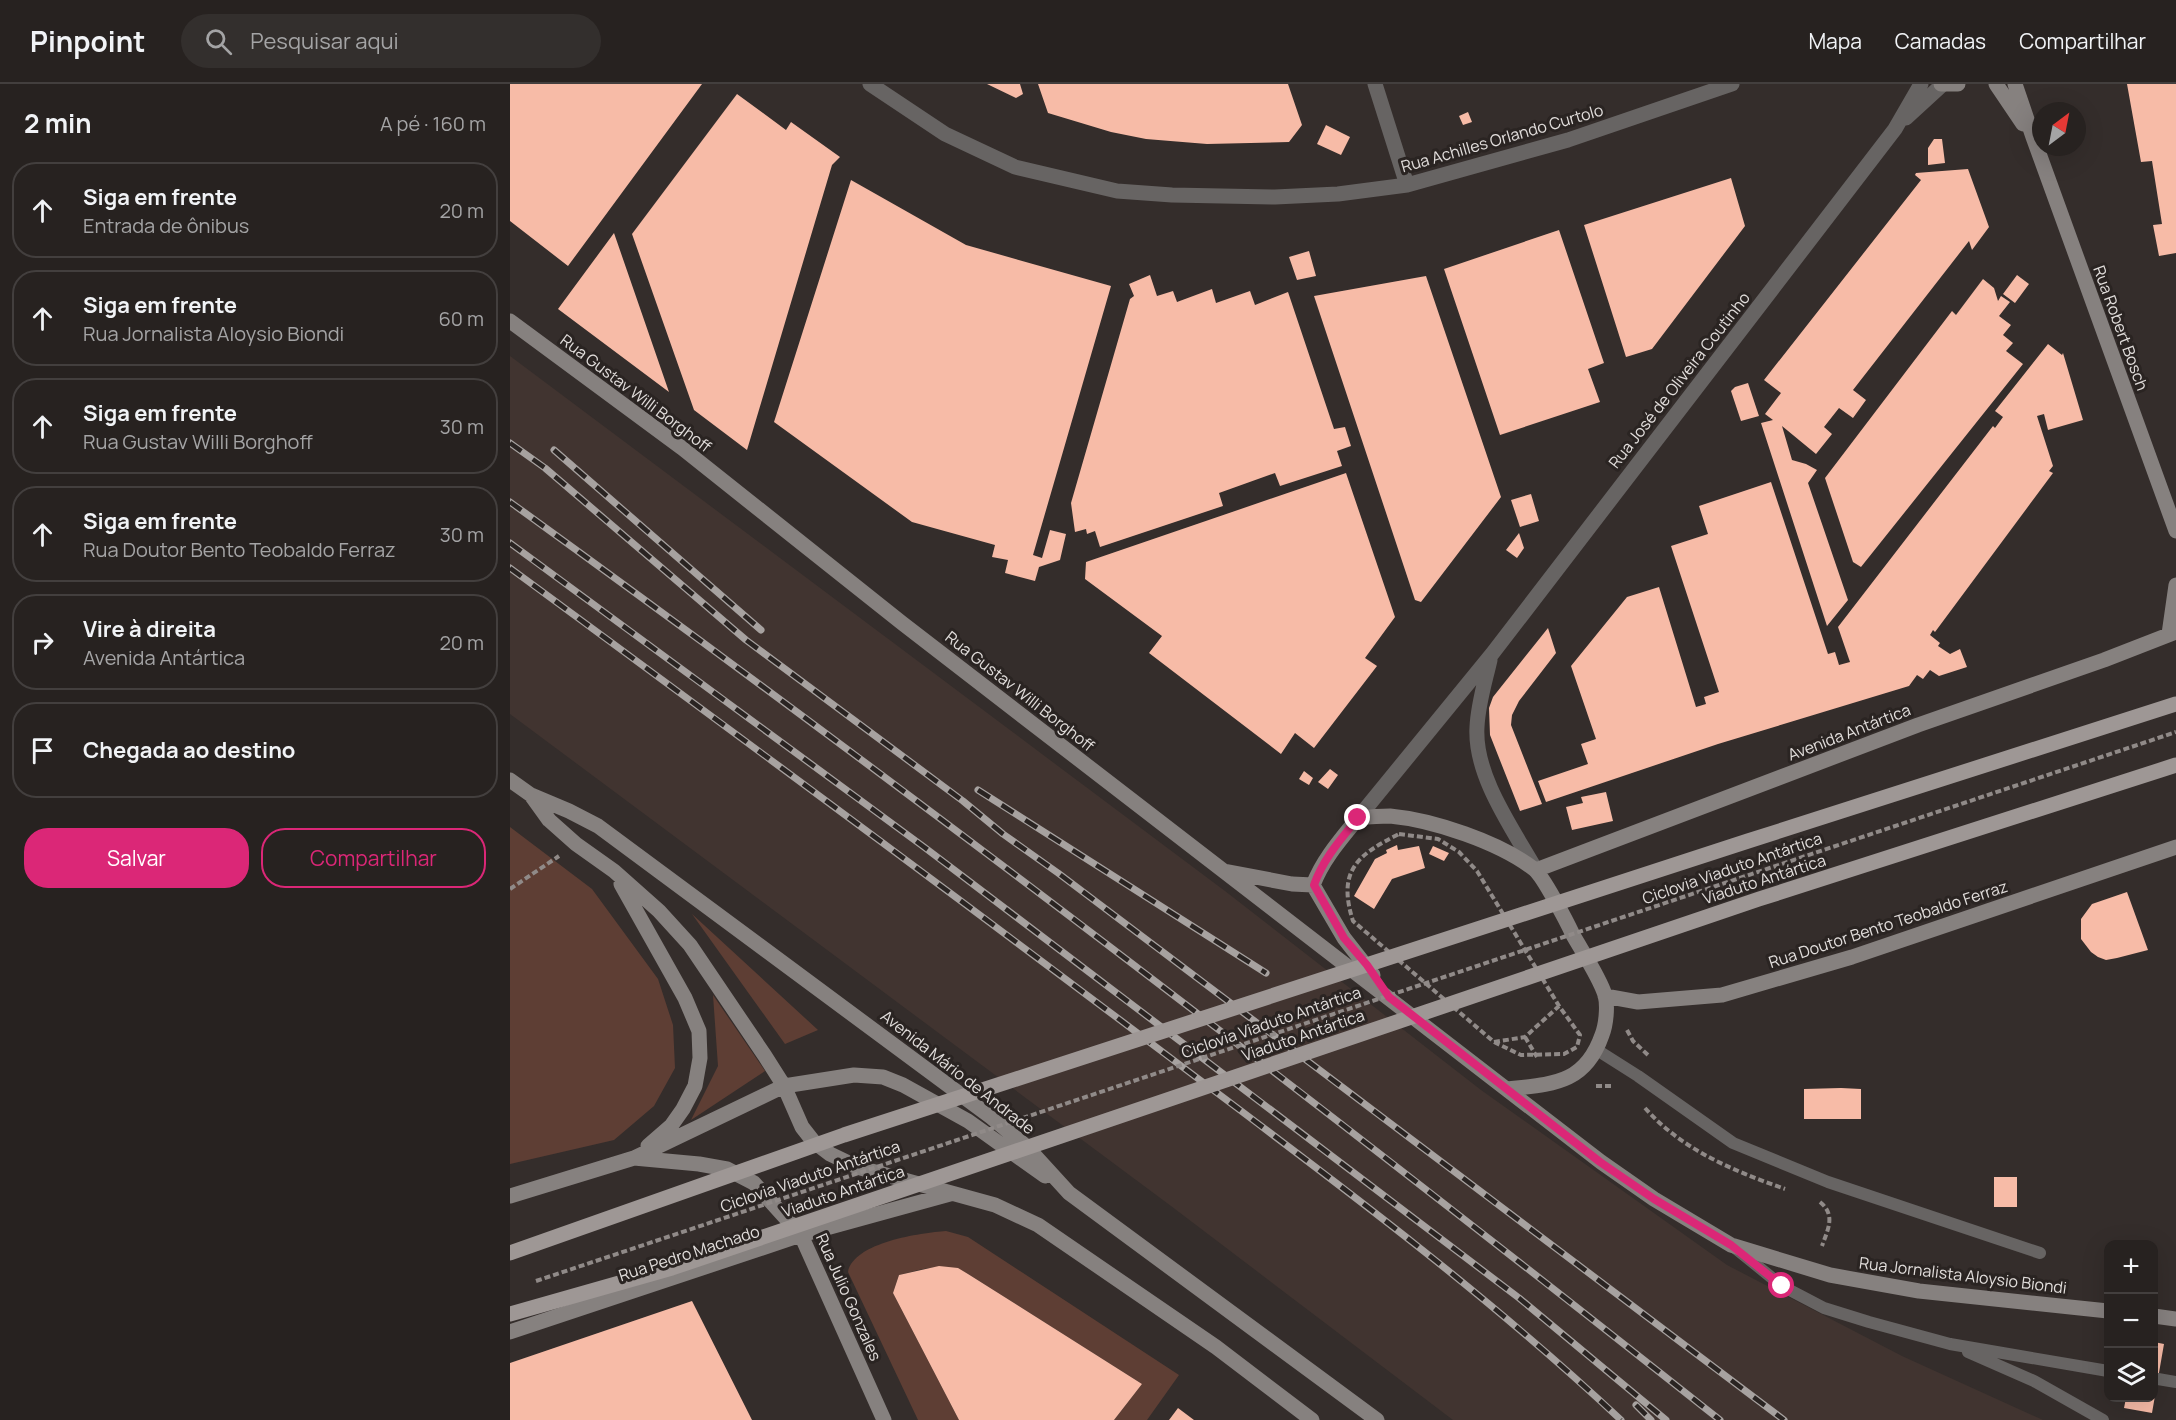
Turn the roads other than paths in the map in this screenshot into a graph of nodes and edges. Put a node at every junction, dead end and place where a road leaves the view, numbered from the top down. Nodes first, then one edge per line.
1 (870, 84) edge
2 (1375, 84) edge
3 (1732, 84) edge
4 (1921, 84) edge
5 (1947, 84) edge
6 (1996, 84) edge
7 (2015, 84) edge
8 (1895, 129) junction
9 (2032, 137) joint
10 (2039, 156) edge
11 (1407, 185) junction
12 (510, 321) edge
13 (2176, 531) edge
14 (2176, 585) edge
15 (2172, 633) edge
16 (1492, 654) junction
17 (2176, 704) edge
18 (2176, 765) edge
19 (510, 780) edge
20 (531, 795) junction
21 (1358, 818) junction
22 (2176, 847) edge
23 (1221, 870) junction
24 (1536, 870) junction
25 (614, 871) junction
26 (1314, 885) junction
27 (1605, 996) junction
28 (1389, 997) junction
29 (1597, 1050) junction
30 (784, 1086) junction
31 (1508, 1089) junction
32 (634, 1158) junction
33 (1069, 1193) junction
34 (950, 1194) junction
35 (510, 1196) edge
36 (801, 1235) junction
37 (1731, 1245) junction
38 (510, 1253) edge
39 (2040, 1253) dead end
40 (2104, 1310) edge
41 (510, 1314) edge
42 (2158, 1317) edge
43 (2176, 1319) edge
44 (510, 1332) edge
45 (1950, 1344) junction
46 (2104, 1370) edge
47 (2158, 1379) dead end
48 (2176, 1382) edge
49 (884, 1420) edge
50 (1312, 1420) edge
51 (1377, 1420) edge
52 (2103, 1420) edge

1 - 11 street, Rua Achilles Orlando Curtolo
2 - 11 street
3 - 11 street, Rua Achilles Orlando Curtolo
4 - 8 street, Rua José de Oliveira Coutinho
5 - 8 street, Rua José de Oliveira Coutinho
6 - 9 street, Rua Robert Bosch
7 - 9 street, Rua Robert Bosch
8 - 16 street, Rua José de Oliveira Coutinho
10 - 13 street, Rua Robert Bosch
12 - 23 street, Rua Gustav Willi Borghoff
14 - 15 street
15 - 24 street, Avenida Antártica
16 - 21 street, Rua José de Oliveira Coutinho
16 - 24 street, Rua José de Oliveira Coutinho
17 - 38 main road, bridge
18 - 41 main road, Viaduto Antártica, bridge
19 - 20 street, Avenida Mário de Andrade
20 - 25 street, Avenida Mário de Andrade
20 - 33 street, Avenida Mário de Andrade
21 - 24 street
21 - 26 street
22 - 27 street, Rua Doutor Bento Teobaldo Ferraz
23 - 26 street
23 - 28 street, Rua Gustav Willi Borghoff
24 - 27 street
25 - 30 street, Avenida Mário de Andrade
25 - 32 street
26 - 28 street
27 - 29 street
28 - 31 street, Rua Gustav Willi Borghoff
29 - 31 street
29 - 39 lane
30 - 32 street
30 - 33 street
30 - 34 street, Avenida Mário de Andrade
31 - 37 street, Rua Jornalista Aloysio Biondi
32 - 35 street
32 - 36 street, Rua Julio Gonzales
33 - 51 street, Avenida Mário de Andrade
34 - 36 street, Rua Pedro Machado
34 - 50 street
36 - 44 street, Rua Pedro Machado
36 - 49 street, Rua Julio Gonzales
37 - 40 street, Rua Jornalista Aloysio Biondi
37 - 45 lane
42 - 43 street
45 - 46 lane
45 - 52 lane
47 - 48 lane

